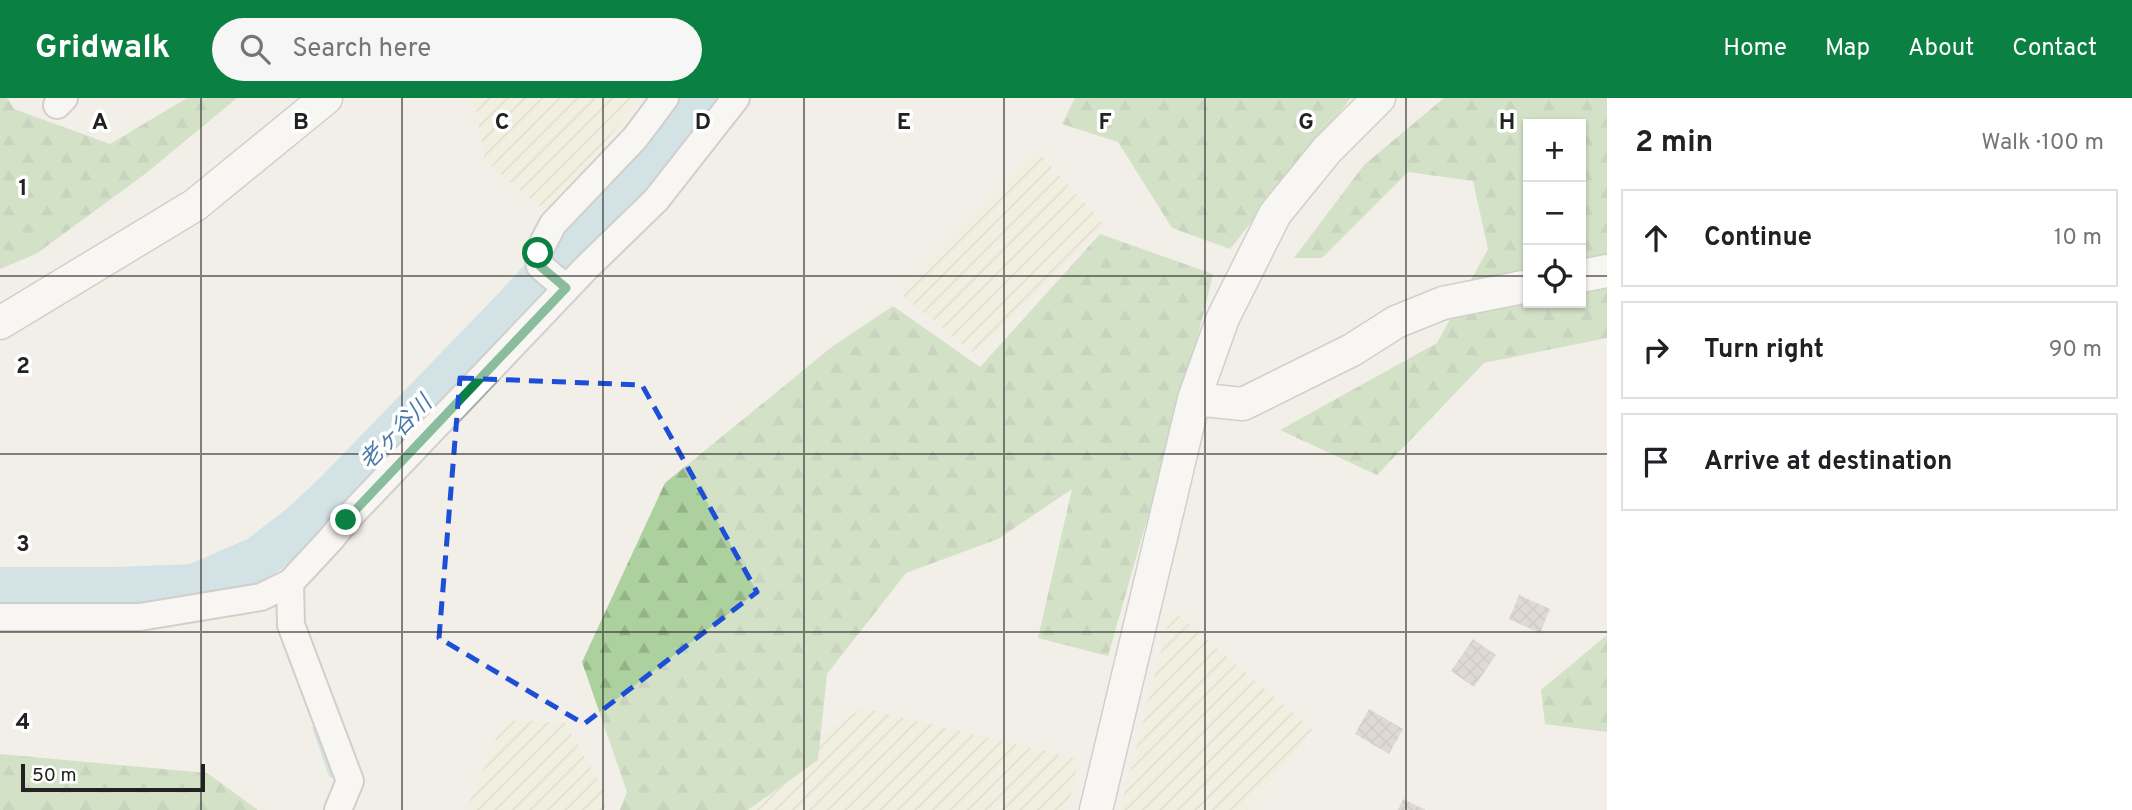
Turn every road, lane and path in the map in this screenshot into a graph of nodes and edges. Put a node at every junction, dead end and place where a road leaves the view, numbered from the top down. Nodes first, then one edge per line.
1 (326, 98) edge
2 (665, 98) edge
3 (736, 98) edge
4 (1379, 98) edge
5 (1607, 271) edge
6 (1586, 275) edge
7 (1523, 287) edge
8 (566, 288) junction
9 (0, 323) edge
10 (1194, 399) junction
11 (277, 589) junction
12 (0, 617) edge
13 (338, 810) edge
14 (1096, 810) edge

1 - 9 street
2 - 8 street
3 - 8 street
4 - 10 street
5 - 6 street
7 - 10 street
8 - 11 street
10 - 14 street
11 - 12 street
11 - 13 street

